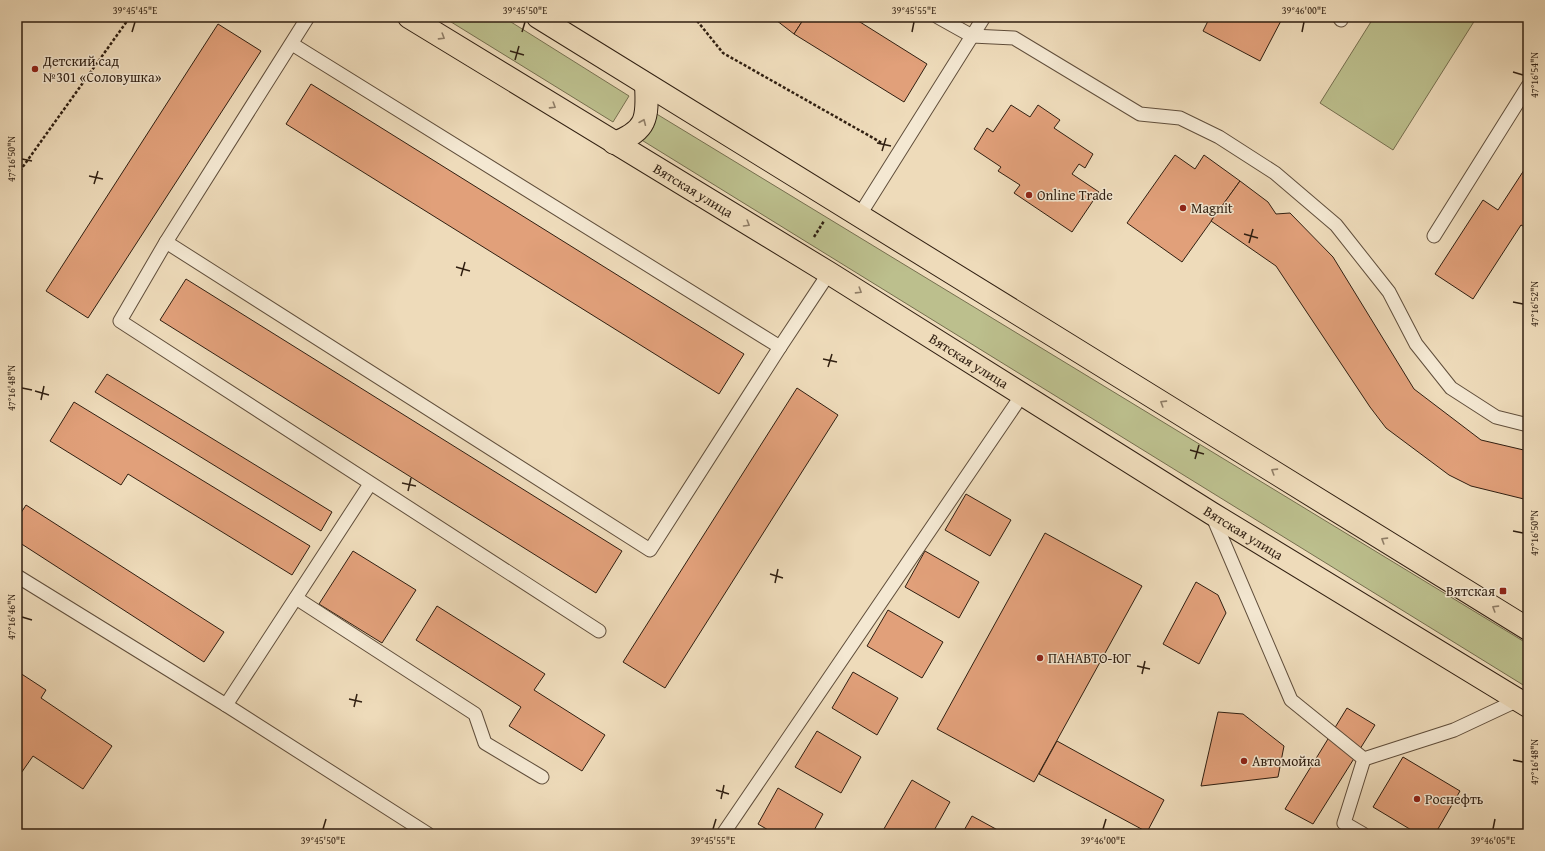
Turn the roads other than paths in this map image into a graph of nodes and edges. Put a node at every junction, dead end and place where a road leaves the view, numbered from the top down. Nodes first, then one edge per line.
1 (308, 17) edge
2 (409, 17) edge
3 (538, 17) edge
4 (938, 17) edge
5 (984, 17) edge
6 (972, 36) junction
7 (292, 44) junction
8 (646, 85) junction
9 (1528, 86) edge
10 (614, 143) junction
11 (860, 216) junction
12 (1434, 236) dead end
13 (166, 242) junction
14 (830, 273) junction
15 (780, 347) junction
16 (1022, 395) junction
17 (1528, 425) edge
18 (370, 484) junction
19 (1211, 513) junction
20 (17, 576) edge
21 (296, 598) junction
22 (1528, 629) edge
23 (599, 631) dead end
24 (1523, 703) edge
25 (226, 705) junction
26 (1364, 759) junction
27 (542, 777) dead end
28 (428, 834) edge
29 (723, 834) edge
30 (1363, 834) edge

1 - 7 lane
2 -> 10 main road, Вятская улица
3 - 8 main road
4 - 6 lane
5 - 6 lane
6 - 11 lane
6 - 17 lane
7 - 13 lane
7 - 15 lane
10 -> 8 main road
8 - 11 main road
9 - 12 lane
10 -> 14 main road, Вятская улица
22 -> 11 main road
13 - 15 lane
13 - 18 lane
14 - 15 lane
14 -> 16 main road, Вятская улица
16 - 19 main road, Вятская улица
16 - 29 lane
18 - 21 lane
18 - 23 lane
19 - 24 main road, Вятская улица
19 - 26 lane
20 - 25 lane
21 - 25 lane
21 - 27 lane
24 - 26 lane
25 - 28 lane
26 - 30 lane

